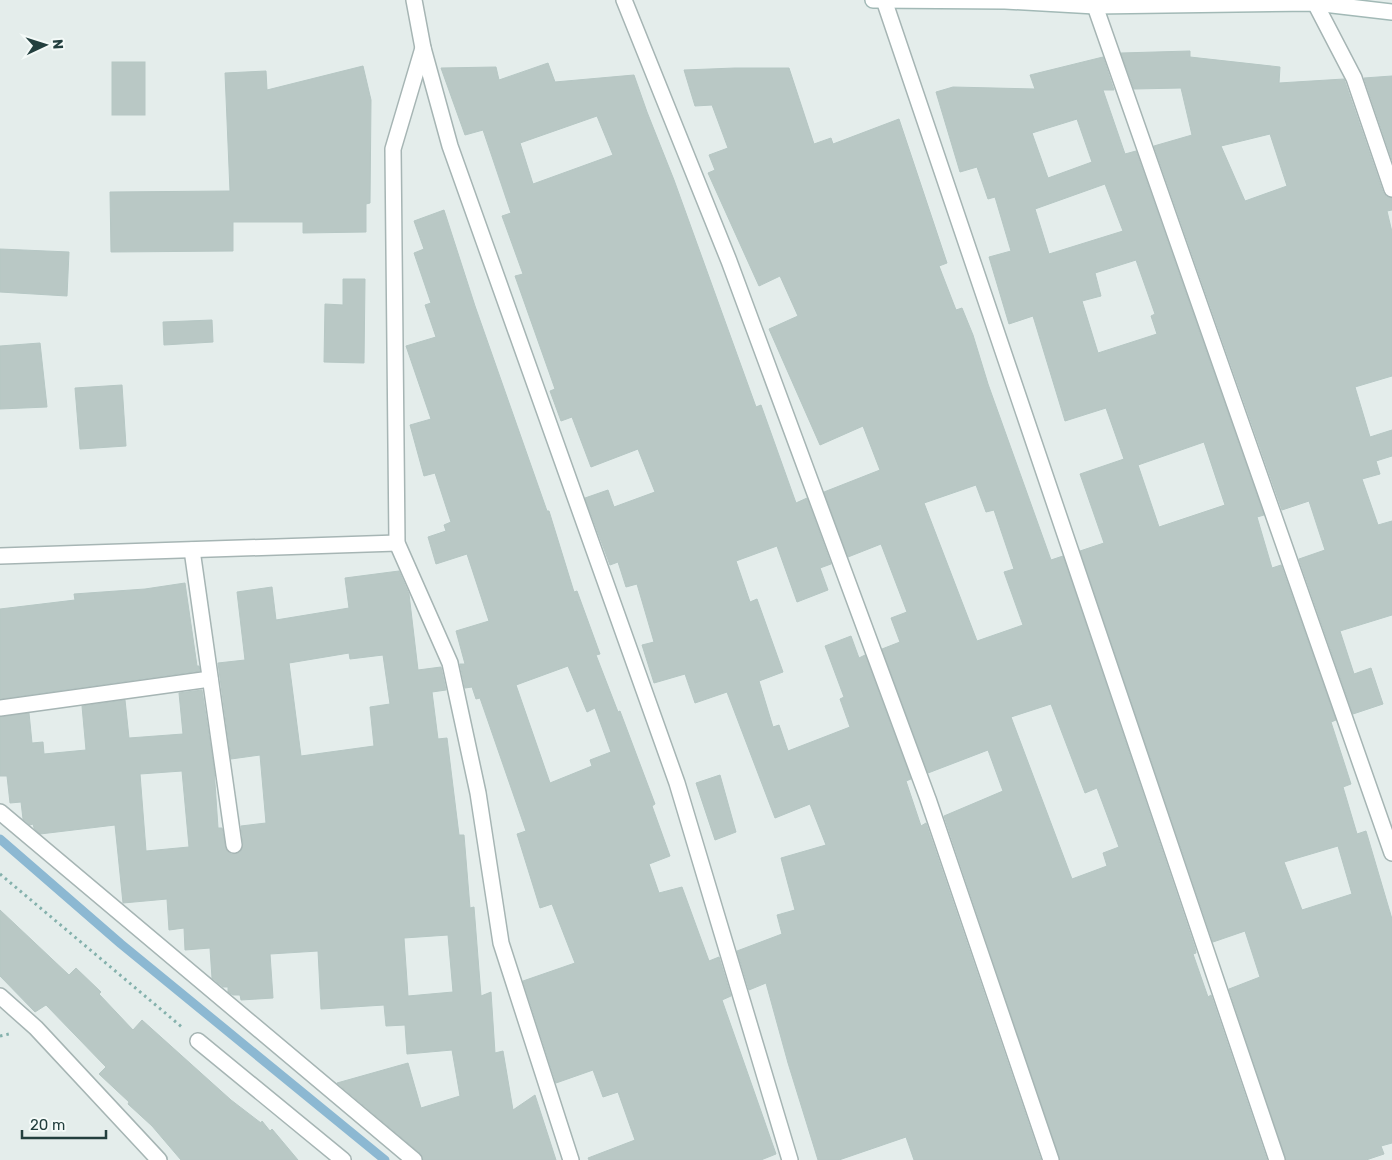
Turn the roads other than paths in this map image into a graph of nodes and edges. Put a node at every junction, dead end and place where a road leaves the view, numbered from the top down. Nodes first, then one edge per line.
1 (414, 0) edge
2 (624, 0) edge
3 (873, 0) edge
4 (884, 0) edge
5 (1315, 3) junction
6 (1367, 4) edge
7 (1095, 6) junction
8 (1392, 12) edge
9 (423, 48) junction
10 (1392, 189) edge
11 (398, 543) junction
12 (192, 550) junction
13 (0, 556) edge
14 (210, 679) junction
15 (0, 708) edge
16 (0, 812) edge
17 (234, 845) dead end
18 (1392, 853) edge
19 (0, 996) edge
20 (198, 1041) road end
21 (159, 1160) edge
22 (343, 1160) edge
23 (414, 1160) edge
24 (571, 1160) edge
25 (790, 1160) edge
26 (1051, 1160) edge
27 (1276, 1160) edge

1 - 9 street
2 - 26 street
3 - 4 street
4 - 7 street
4 - 27 street
5 - 6 street
5 - 7 street
5 - 10 street
6 - 8 street
7 - 18 street
9 - 11 street
9 - 25 street
11 - 12 street
11 - 24 street
12 - 13 street
12 - 14 street
14 - 15 street
14 - 17 street
16 - 23 street
19 - 21 street
20 - 22 street

